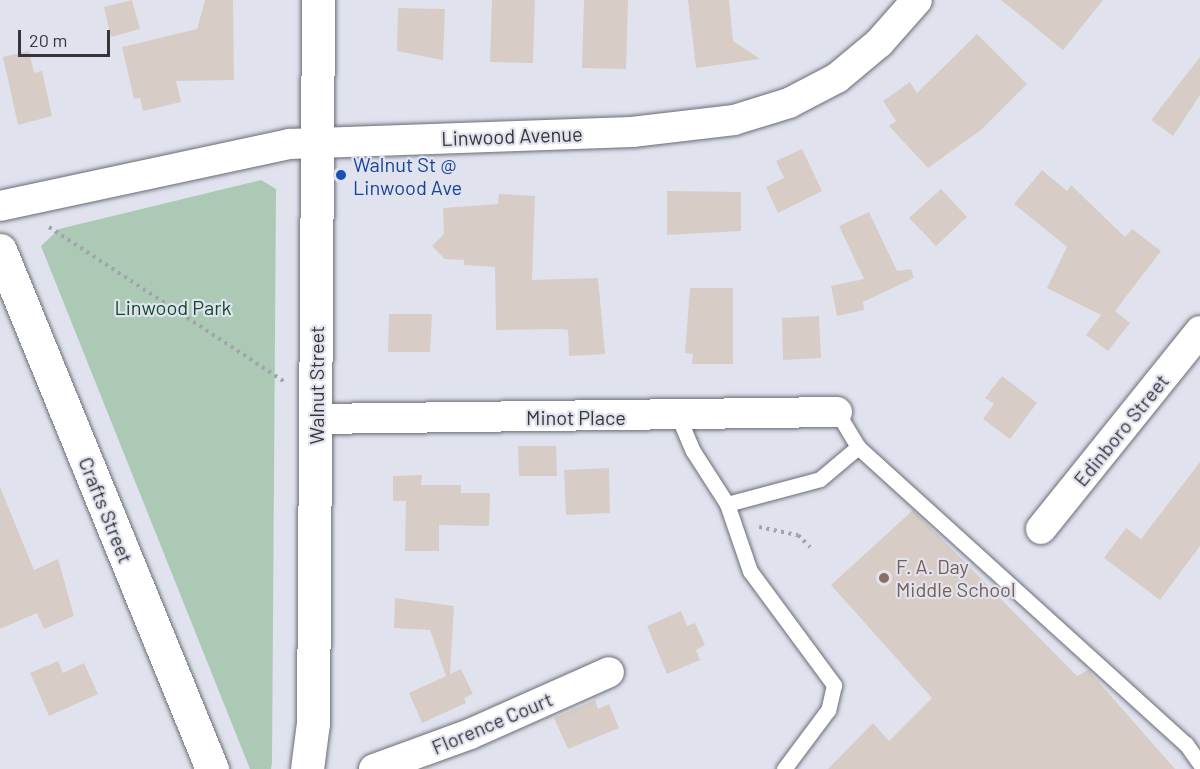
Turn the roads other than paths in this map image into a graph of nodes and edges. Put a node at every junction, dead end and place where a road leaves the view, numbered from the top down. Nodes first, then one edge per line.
1 (318, 0) edge
2 (917, 0) edge
3 (318, 142) junction
4 (0, 206) edge
5 (0, 250) edge
6 (1200, 331) edge
7 (837, 412) joint
8 (678, 416) junction
9 (316, 419) junction
10 (858, 447) junction
11 (727, 504) junction
12 (1041, 529) dead end
13 (609, 672) dead end
14 (1200, 764) edge
15 (212, 769) edge
16 (308, 769) edge
17 (374, 769) edge
18 (784, 769) edge

1 - 3 main road, Walnut Street
2 - 3 street, Linwood Avenue
3 - 4 street, Linwood Avenue
3 - 9 main road, Walnut Street
5 - 15 main road, Crafts Street
6 - 12 street, Edinboro Street
7 - 8 street, Minot Place
7 - 10 lane
8 - 9 street, Minot Place
8 - 11 lane
9 - 16 main road, Walnut Street
10 - 11 lane
10 - 14 lane
11 - 18 lane
13 - 17 street, Florence Court

